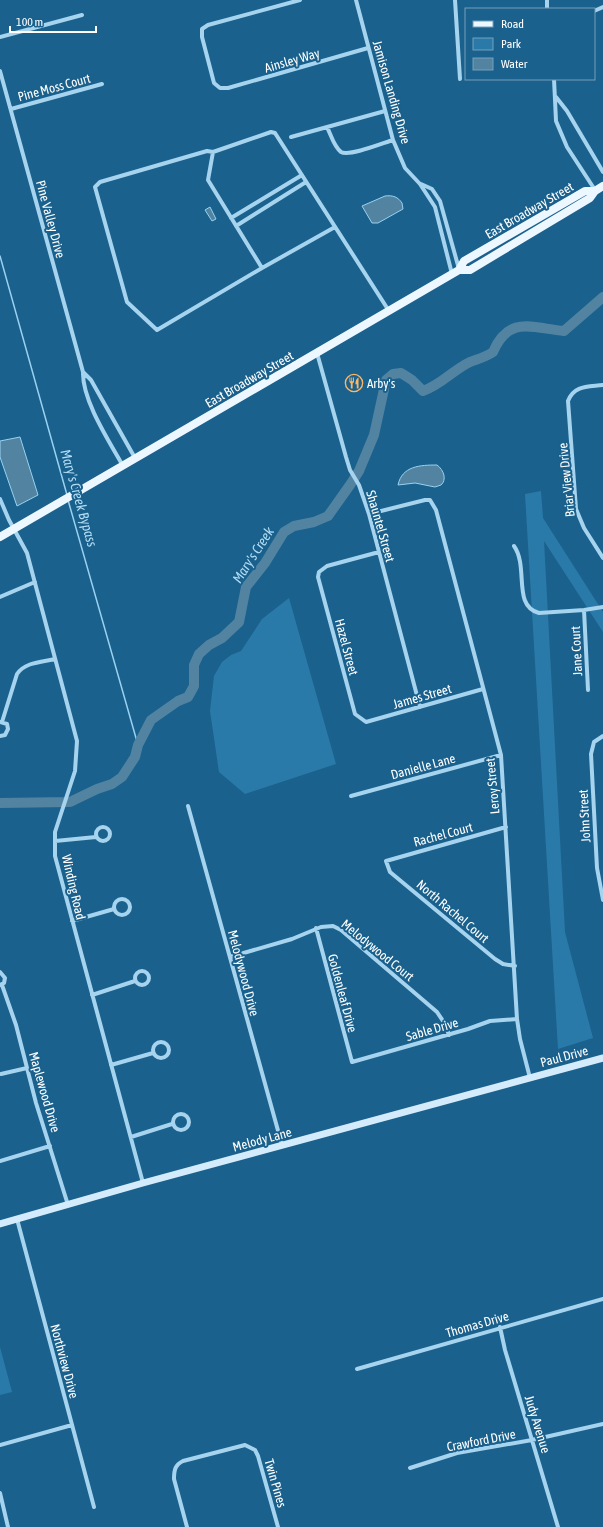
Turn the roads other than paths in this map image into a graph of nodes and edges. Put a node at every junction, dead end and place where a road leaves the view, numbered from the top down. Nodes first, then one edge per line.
1 (300, 0) edge
2 (356, 0) edge
3 (455, 0) edge
4 (82, 15) dead end
5 (0, 37) edge
6 (368, 48) junction
7 (0, 71) edge
8 (460, 79) dead end
9 (554, 80) edge
10 (102, 84) dead end
11 (556, 97) junction
12 (11, 109) junction
13 (385, 111) junction
14 (327, 127) junction
15 (291, 138) dead end
16 (393, 140) junction
17 (213, 152) junction
18 (603, 172) edge
19 (302, 175) junction
20 (306, 182) junction
21 (420, 184) junction
22 (603, 186) edge
23 (595, 191) junction
24 (544, 215) junction
25 (231, 218) junction
26 (236, 226) junction
27 (335, 227) junction
28 (502, 251) junction
29 (262, 268) junction
30 (456, 272) junction
31 (389, 311) junction
32 (317, 353) junction
33 (83, 372) junction
34 (603, 386) edge
35 (135, 458) junction
36 (123, 466) junction
37 (0, 499) edge
38 (369, 514) junction
39 (14, 529) junction
40 (0, 537) edge
41 (514, 546) dead end
42 (379, 552) junction
43 (603, 558) edge
44 (35, 582) junction
45 (0, 597) edge
46 (603, 607) edge
47 (584, 610) junction
48 (55, 659) junction
49 (482, 689) junction
50 (588, 690) dead end
51 (420, 706) junction
52 (1, 722) edge
53 (366, 722) joint
54 (0, 736) edge
55 (603, 736) edge
56 (501, 756) junction
57 (351, 796) dead end
58 (188, 806) dead end
59 (506, 827) junction
60 (96, 838) dead end
61 (55, 841) junction
62 (386, 861) joint
63 (603, 900) edge
64 (114, 909) dead end
65 (72, 921) junction
66 (316, 928) junction
67 (230, 957) junction
68 (515, 966) junction
69 (0, 972) edge
70 (135, 981) dead end
71 (1, 985) edge
72 (92, 995) junction
73 (517, 1019) junction
74 (449, 1035) junction
75 (153, 1053) dead end
76 (603, 1058) edge
77 (352, 1062) joint
78 (111, 1065) junction
79 (27, 1068) junction
80 (1, 1074) edge
81 (530, 1078) junction
82 (172, 1124) junction
83 (131, 1137) junction
84 (282, 1145) junction
85 (50, 1146) junction
86 (0, 1161) edge
87 (143, 1183) junction
88 (68, 1205) junction
89 (17, 1219) junction
90 (0, 1224) edge
91 (603, 1298) edge
92 (500, 1327) junction
93 (357, 1369) dead end
94 (603, 1424) edge
95 (72, 1425) junction
96 (532, 1440) junction
97 (0, 1445) edge
98 (410, 1468) dead end
99 (0, 1493) edge
100 (94, 1507) dead end
101 (8, 1527) edge
102 (187, 1527) edge
103 (278, 1527) edge
104 (558, 1527) edge

1 - 6 street, Ainsley Way
2 - 6 street, Jamison Landing Drive
3 - 8 street
4 - 5 street
6 - 13 street, Jamison Landing Drive
7 - 12 street, Pine Valley Drive
9 - 11 street
10 - 12 street, Pine Moss Court
11 - 18 street
11 - 23 street
12 - 33 street, Pine Valley Drive
13 - 14 street
13 - 16 street, Jamison Landing Drive
14 - 15 street
14 - 16 street
16 - 21 street, Jamison Landing Drive
17 - 19 street
17 - 25 street
17 - 29 street
19 - 20 street
19 - 25 street
20 - 26 street
20 - 27 street
21 - 30 street, Jamison Landing Drive
21 - 30 street, Jamison Landing Drive
22 - 23 main road, East Broadway Street
23 - 24 main road, East Broadway Street
23 - 28 main road, East Broadway Street
24 - 28 main road
24 - 30 main road, East Broadway Street
25 - 26 street
26 - 29 street
27 - 29 street
27 - 31 street
28 - 30 main road, East Broadway Street
30 - 31 main road, East Broadway Street
31 - 32 main road, East Broadway Street
32 - 35 main road, East Broadway Street
32 - 38 street, Shauntel Street
33 - 35 street, Pine Valley Drive
33 - 36 street, Pine Valley Drive
34 - 43 street, Briar View Drive
35 - 36 main road, East Broadway Street
36 - 39 main road, East Broadway Street
37 - 39 street, Winding Road
38 - 42 street, Shauntel Street
38 - 49 street, Leroy Street
39 - 40 main road, East Broadway Street
39 - 44 street, Winding Road
41 - 47 street
42 - 51 street, Shauntel Street
42 - 53 street, Hazel Street
44 - 45 street
44 - 48 street, Winding Road
46 - 47 street
47 - 50 street, Jane Court
48 - 52 street
48 - 61 street, Winding Road
49 - 51 street, James Street
49 - 56 street, Leroy Street
51 - 53 street, James Street
52 - 54 street
55 - 63 street, John Street
56 - 57 street, Danielle Lane
56 - 59 street, Leroy Street
58 - 67 street, Melodywood Drive
59 - 62 street, Rachel Court
59 - 68 street, Leroy Street
60 - 61 street
61 - 65 street, Winding Road
62 - 68 street, North Rachel Court
64 - 65 street
65 - 72 street, Winding Road
66 - 67 street, Melodywood Court
66 - 74 street, Melodywood Court
66 - 77 street, Goldenleaf Drive
67 - 84 street, Melodywood Drive
68 - 73 street, Leroy Street
69 - 71 street, Maplewood Drive
70 - 72 street
71 - 79 street, Maplewood Drive
72 - 78 street, Winding Road
73 - 74 street, Sable Drive
73 - 81 street, Leroy Street
74 - 77 street, Sable Drive
75 - 78 street
76 - 81 street, Paul Drive
78 - 83 street, Winding Road
79 - 80 street
79 - 85 street, Maplewood Drive
81 - 84 street, Melody Lane
82 - 82 street
82 - 83 street
83 - 87 street, Winding Road
84 - 87 street, Melody Lane
85 - 86 street
85 - 88 street, Maplewood Drive
87 - 88 street, Melody Lane
88 - 89 street, Melody Lane
89 - 90 street, Melody Lane
89 - 95 street, Northview Drive
91 - 92 street, Thomas Drive
92 - 93 street, Thomas Drive
92 - 96 street, Judy Avenue
94 - 96 street, Crawford Drive
95 - 97 street
95 - 100 street, Northview Drive
96 - 98 street, Crawford Drive
96 - 104 street, Judy Avenue
99 - 101 street
102 - 103 street, Twin Pines

